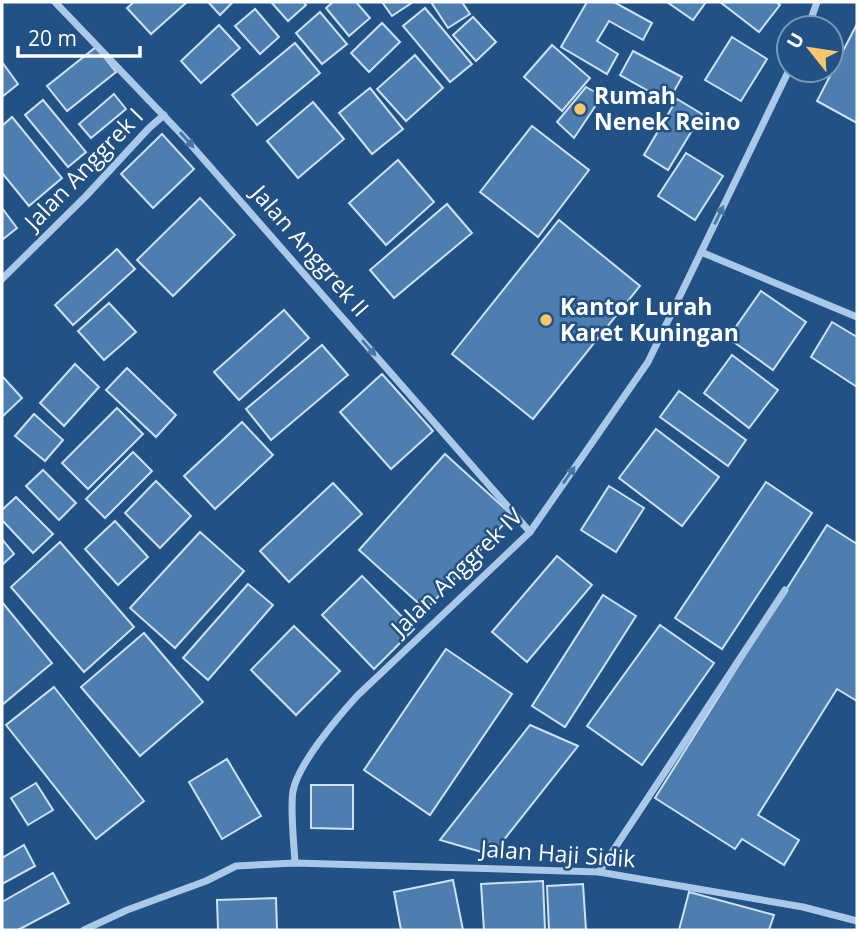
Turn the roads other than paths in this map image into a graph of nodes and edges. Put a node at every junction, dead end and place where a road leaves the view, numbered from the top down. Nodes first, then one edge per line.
1 (55, 2) edge
2 (782, 84) edge
3 (164, 115) junction
4 (701, 252) junction
5 (2, 279) edge
6 (857, 317) edge
7 (530, 531) junction
8 (785, 590) dead end
9 (295, 863) junction
10 (599, 872) junction
11 (857, 921) edge
12 (83, 930) edge

1 - 3 street, Jalan Anggrek II
4 -> 2 street, Jalan Anggrek IV
3 - 5 street, Jalan Anggrek I
3 -> 7 street, Jalan Anggrek II
4 - 6 street
7 -> 4 street, Jalan Anggrek IV
7 - 9 street, Jalan Anggrek IV
8 - 10 street
9 - 10 street, Jalan Haji Sidik
9 - 12 street
10 - 11 street, Jalan Haji Sidik

